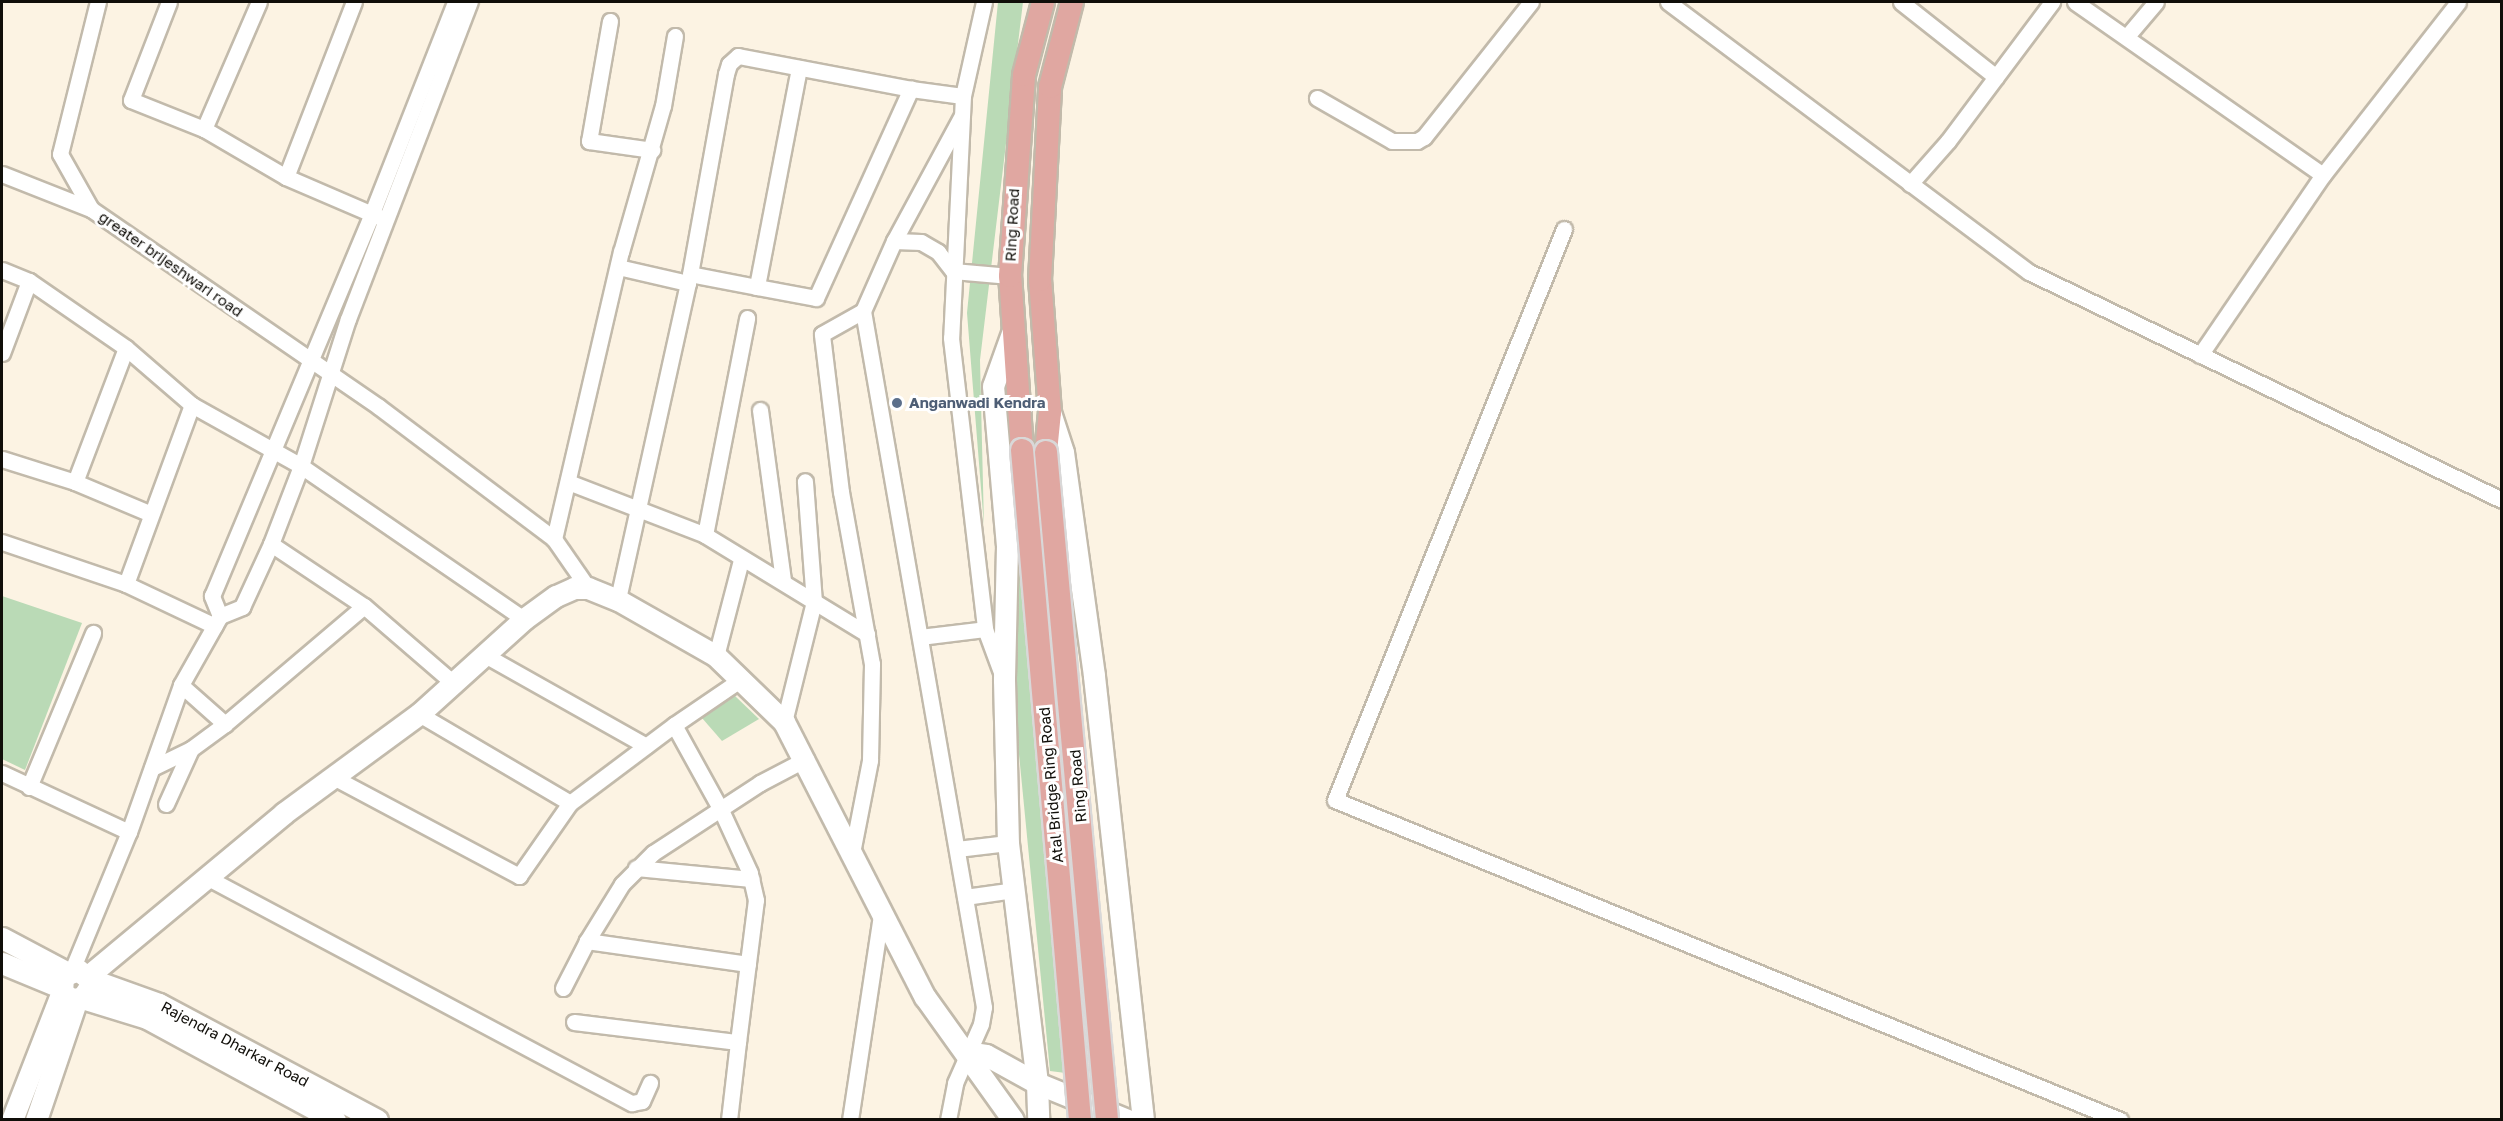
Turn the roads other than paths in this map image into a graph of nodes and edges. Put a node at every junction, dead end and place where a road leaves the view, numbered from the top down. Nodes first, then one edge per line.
1 (98, 2) edge
2 (169, 2) edge
3 (259, 2) edge
4 (354, 2) edge
5 (455, 2) edge
6 (470, 2) edge
7 (984, 2) edge
8 (1043, 2) edge
9 (1072, 2) edge
10 (1531, 2) edge
11 (1668, 2) edge
12 (1901, 2) edge
13 (2052, 2) edge
14 (2075, 2) edge
15 (2156, 2) edge
16 (2458, 2) edge
17 (610, 21) dead end
18 (2128, 35) junction
19 (675, 36) dead end
20 (799, 68) junction
21 (1996, 77) junction
22 (911, 90) junction
23 (963, 96) junction
24 (1317, 98) dead end
25 (961, 117) junction
26 (204, 129) junction
27 (652, 150) junction
28 (2, 174) edge
29 (2323, 175) junction
30 (286, 177) junction
31 (1910, 184) junction
32 (91, 209) junction
33 (372, 213) junction
34 (387, 221) junction
35 (1564, 229) dead end
36 (894, 241) junction
37 (618, 267) junction
38 (2, 270) edge
39 (953, 271) junction
40 (1010, 276) junction
41 (29, 281) junction
42 (757, 287) junction
43 (331, 309) junction
44 (863, 311) junction
45 (747, 318) dead end
46 (348, 319) junction
47 (1012, 333) junction
48 (126, 348) junction
49 (2, 353) edge
50 (2200, 355) junction
51 (309, 361) junction
52 (330, 374) junction
53 (192, 405) junction
54 (760, 410) dead end
55 (1050, 412) junction
56 (1022, 450) joint
57 (273, 452) junction
58 (2, 459) edge
59 (301, 466) junction
60 (75, 482) junction
61 (568, 482) junction
62 (805, 482) dead end
63 (2502, 500) edge
64 (639, 508) junction
65 (151, 514) junction
66 (705, 535) junction
67 (554, 539) junction
68 (2, 542) edge
69 (271, 544) junction
70 (741, 560) junction
71 (783, 580) junction
72 (126, 584) junction
73 (588, 588) junction
74 (618, 600) junction
75 (814, 602) junction
76 (364, 606) junction
77 (524, 619) junction
78 (218, 621) junction
79 (984, 629) junction
80 (93, 633) dead end
81 (867, 634) junction
82 (920, 637) junction
83 (483, 654) junction
84 (716, 656) junction
85 (740, 680) junction
86 (1004, 680) junction
87 (452, 682) junction
88 (181, 685) junction
89 (419, 714) junction
90 (784, 722) junction
91 (225, 724) junction
92 (674, 725) junction
93 (646, 746) junction
94 (191, 749) junction
95 (806, 759) junction
96 (152, 768) junction
97 (2, 773) edge
98 (333, 777) junction
99 (30, 787) junction
100 (166, 804) dead end
101 (570, 804) junction
102 (721, 810) junction
103 (129, 832) junction
104 (1008, 843) junction
105 (957, 849) junction
106 (852, 853) junction
107 (636, 868) junction
108 (208, 878) junction
109 (751, 879) junction
110 (1014, 890) junction
111 (965, 897) junction
112 (881, 914) junction
113 (2, 938) edge
114 (587, 941) junction
115 (2, 963) edge
116 (748, 964) junction
117 (74, 984) junction
118 (563, 988) dead end
119 (574, 1022) dead end
120 (738, 1042) junction
121 (967, 1052) junction
122 (650, 1083) dead end
123 (1037, 1083) junction
124 (12, 1119) edge
125 (36, 1119) edge
126 (335, 1119) edge
127 (377, 1119) edge
128 (729, 1119) edge
129 (850, 1119) edge
130 (948, 1119) edge
131 (1012, 1119) edge
132 (1038, 1119) edge
133 (1080, 1119) edge
134 (1107, 1119) edge
135 (1127, 1119) edge
136 (1143, 1119) edge
137 (2120, 1119) edge

1 - 32 street
2 - 26 street
3 - 26 street
4 - 30 street
5 - 33 street
6 - 34 street
7 - 23 street
8 - 40 main road, Ring Road
9 - 55 main road, Ring Road
10 - 24 street
11 - 31 street
12 - 21 street
13 - 21 street
14 - 18 street
15 - 18 street
16 - 29 street
17 - 27 street
18 - 29 street
19 - 27 street
20 - 22 street
20 - 42 street
20 - 42 street
21 - 31 street
22 - 23 street
22 - 42 street
23 - 25 street
25 - 36 street
25 - 39 street
26 - 30 street
27 - 37 street
28 - 32 street, greater brijeshwari road
29 - 50 street
30 - 33 street
31 - 50 street
32 - 51 street, greater brijeshwari road
33 - 34 street
33 - 43 street
34 - 46 street
35 - 137 street
36 - 39 street
36 - 44 street
37 - 61 street
37 - 64 street
38 - 41 street
39 - 40 street
39 - 79 street
40 - 47 main road, Ring Road
41 - 48 street
41 - 49 street
43 - 46 street
43 - 51 street
44 - 81 street
44 - 82 street
45 - 66 street
46 - 52 street
47 - 56 main road, Ring Road
47 - 86 street
48 - 53 street
48 - 60 street
50 - 63 street
51 - 52 street, greater brijeshwari road
51 - 57 street
52 - 59 street
52 - 67 street, greater brijeshwari road
53 - 57 street
53 - 65 street
54 - 71 street
55 - 134 main road, Ring Road, bridge
55 - 136 street
56 - 133 main road, Atal Bridge Ring Road, bridge
57 - 59 street
57 - 78 street
58 - 60 street
59 - 69 street
59 - 77 street
60 - 65 street
61 - 64 street
61 - 67 street
62 - 75 street
64 - 66 street
64 - 74 street
65 - 72 street
66 - 70 street
67 - 73 street, greater brijeshwari road
68 - 72 street
69 - 76 street
69 - 78 street
70 - 71 street
70 - 84 street
71 - 75 street
72 - 78 street
73 - 74 street
73 - 77 street
74 - 84 street
75 - 81 street
75 - 90 street
76 - 87 street
76 - 91 street
77 - 83 street
78 - 88 street
79 - 82 street
79 - 86 street
80 - 99 street
81 - 106 street
82 - 105 street
83 - 87 street
83 - 93 street
84 - 85 street
85 - 90 street
85 - 92 street
86 - 104 street
87 - 89 street
88 - 91 street
88 - 96 street
89 - 98 street
89 - 101 street
90 - 95 street
91 - 94 street
92 - 93 street
92 - 102 street
93 - 101 street
94 - 96 street
94 - 100 street
95 - 102 street
95 - 106 street
96 - 103 street
97 - 99 street
98 - 101 street
98 - 108 street
99 - 103 street
102 - 107 street
102 - 109 street
103 - 117 street
104 - 105 street
104 - 110 street
105 - 111 street
106 - 112 street
107 - 109 street
107 - 114 street
108 - 117 street
108 - 122 street
109 - 116 street
110 - 111 street
110 - 123 street
111 - 121 street
112 - 121 street
112 - 129 street
113 - 117 street, Rajendra Dharkar Road
114 - 116 street
114 - 118 street
115 - 117 street, Rajendra Dharkar Road
116 - 120 street
117 - 124 street
117 - 125 street
117 - 126 street, Rajendra Dharkar Road
117 - 127 street, Rajendra Dharkar Road
119 - 120 street
120 - 128 street
121 - 123 street
121 - 130 street
121 - 131 street
123 - 132 street
123 - 135 street

